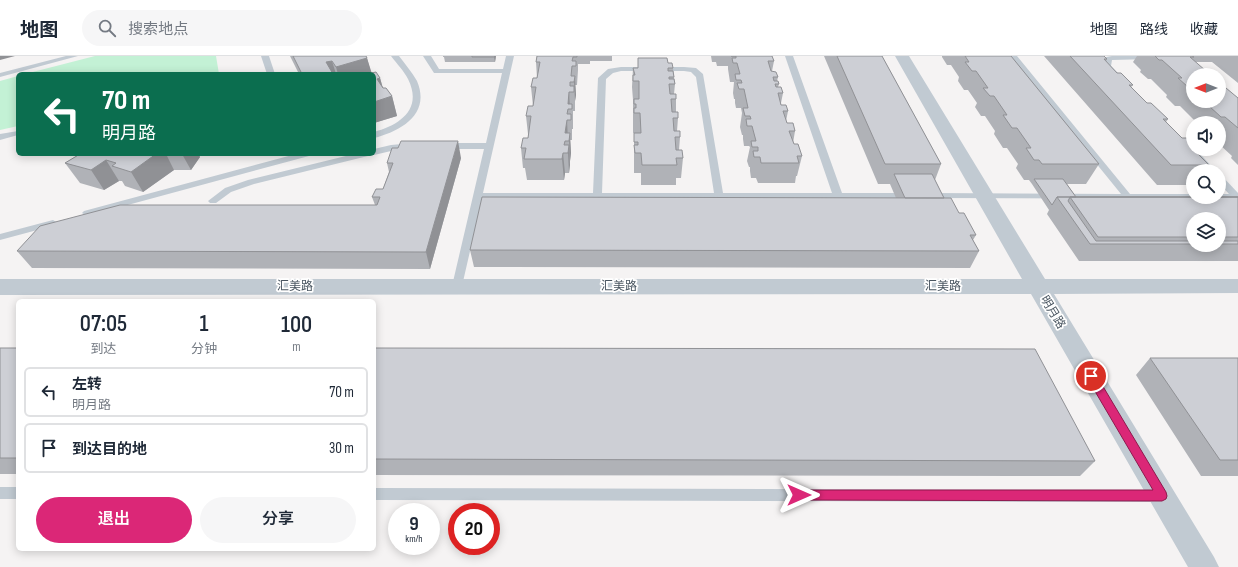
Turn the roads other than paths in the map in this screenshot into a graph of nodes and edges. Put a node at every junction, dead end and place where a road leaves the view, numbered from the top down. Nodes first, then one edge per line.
1 (74, 56) edge
2 (265, 56) edge
3 (395, 56) edge
4 (427, 56) edge
5 (510, 56) edge
6 (789, 56) edge
7 (902, 56) edge
8 (1013, 56) edge
9 (1158, 57) edge
10 (50, 59) edge
11 (507, 71) junction
12 (269, 72) edge
13 (0, 75) edge
14 (1123, 82) edge
15 (16, 133) edge
16 (376, 135) edge
17 (0, 137) edge
18 (421, 146) edge
19 (436, 146) edge
20 (490, 146) junction
21 (376, 152) edge
22 (296, 156) edge
23 (357, 156) edge
24 (1197, 156) edge
25 (1205, 164) edge
26 (1226, 185) edge
27 (478, 196) junction
28 (597, 196) junction
29 (719, 196) junction
30 (838, 196) junction
31 (985, 196) junction
32 (1128, 197) junction
33 (1186, 197) edge
34 (1226, 197) edge
35 (1238, 197) edge
36 (213, 201) dead end
37 (75, 217) edge
38 (60, 221) edge
39 (0, 237) edge
40 (457, 286) junction
41 (1037, 286) junction
42 (1238, 286) edge
43 (0, 287) edge
44 (0, 493) edge
45 (16, 493) edge
46 (376, 494) edge
47 (1162, 496) junction
48 (1204, 567) edge

1 - 10 lane
2 - 12 lane
3 - 16 lane
4 - 11 lane
5 - 11 lane
6 - 30 lane
7 - 31 street, 明月路
8 - 32 lane
9 - 14 lane
10 - 13 lane
11 - 20 lane
15 - 17 lane
18 - 21 lane
19 - 20 lane
20 - 27 lane
22 - 37 lane
23 - 36 lane
24 - 25 lane
26 - 35 lane
27 - 28 lane
27 - 40 lane
28 - 29 lane
28 - 29 lane
29 - 30 lane
30 - 31 lane
31 - 32 lane
31 - 41 street, 明月路
32 - 33 lane
34 - 35 lane
38 - 39 lane
40 - 41 street, 汇美路
40 - 43 street, 汇美路
41 - 42 street, 汇美路
41 - 47 street, 明月路
44 - 45 lane
46 - 47 lane
47 - 48 street, 明月路

